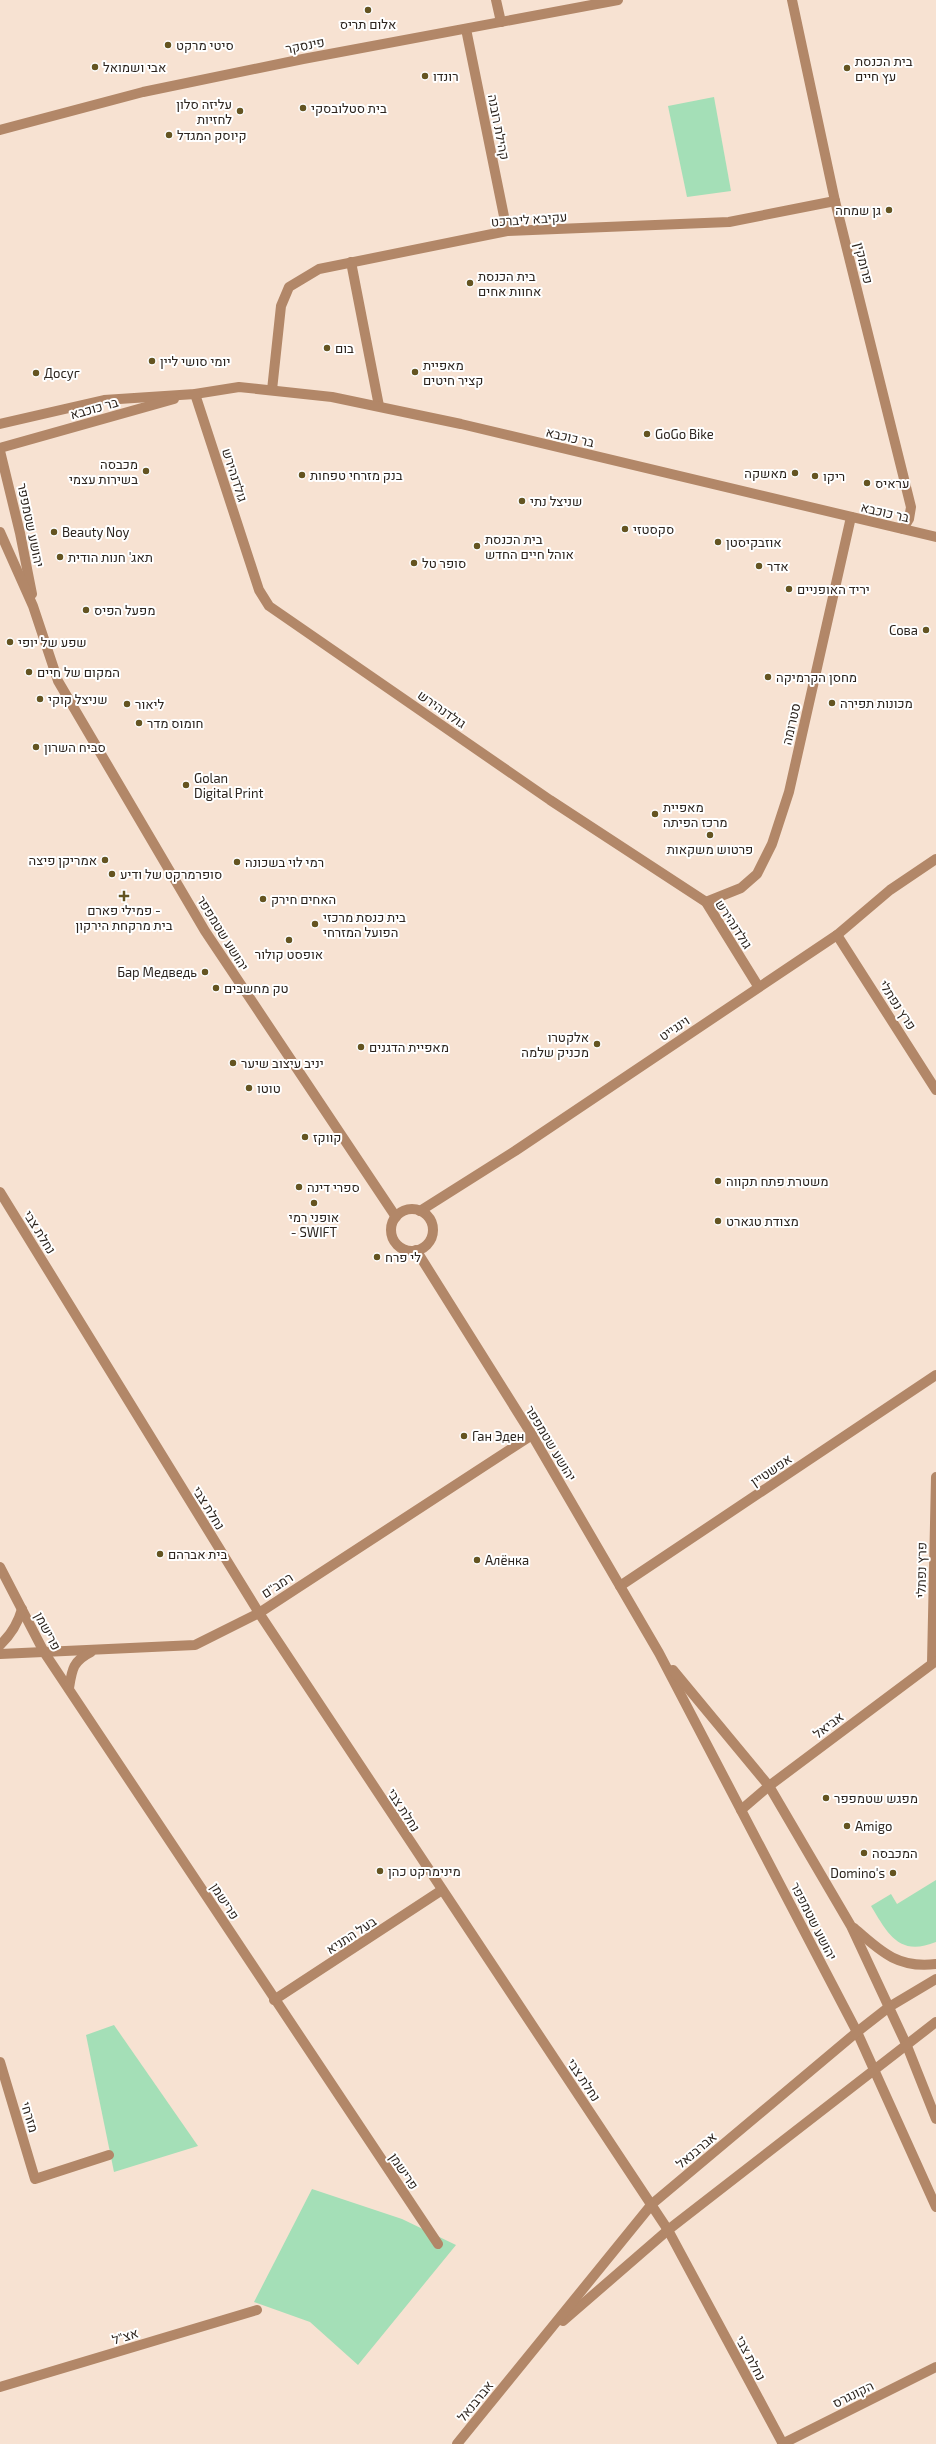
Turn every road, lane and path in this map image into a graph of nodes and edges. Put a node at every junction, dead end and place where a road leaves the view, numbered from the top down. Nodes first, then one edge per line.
1 (496, 0) edge
2 (618, 0) edge
3 (792, 0) edge
4 (501, 22) junction
5 (466, 29) junction
6 (0, 130) edge
7 (835, 201) junction
8 (507, 230) junction
9 (351, 262) junction
10 (272, 390) junction
11 (195, 394) junction
12 (379, 406) junction
13 (0, 424) edge
14 (0, 450) edge
15 (851, 517) junction
16 (903, 529) junction
17 (0, 532) edge
18 (936, 537) edge
19 (33, 606) junction
20 (936, 859) edge
21 (706, 902) junction
22 (837, 935) junction
23 (758, 986) junction
24 (936, 1090) edge
25 (0, 1192) edge
26 (420, 1211) junction
27 (396, 1217) junction
28 (416, 1250) junction
29 (936, 1375) edge
30 (532, 1435) junction
31 (936, 1477) edge
32 (0, 1567) edge
33 (620, 1586) junction
34 (22, 1609) junction
35 (259, 1613) junction
36 (0, 1645) edge
37 (94, 1650) junction
38 (44, 1652) junction
39 (659, 1653) junction
40 (0, 1654) edge
41 (934, 1662) edge
42 (69, 1688) junction
43 (769, 1786) junction
44 (741, 1810) junction
45 (442, 1890) junction
46 (851, 1926) junction
47 (936, 1964) edge
48 (936, 1979) edge
49 (274, 2000) junction
50 (890, 2007) junction
51 (936, 2022) edge
52 (857, 2032) junction
53 (907, 2046) junction
54 (0, 2062) edge
55 (875, 2070) junction
56 (936, 2119) edge
57 (109, 2155) dead end
58 (652, 2204) junction
59 (936, 2207) edge
60 (668, 2230) junction
61 (438, 2244) dead end
62 (257, 2310) dead end
63 (544, 2337) junction
64 (936, 2367) edge
65 (0, 2387) edge
66 (457, 2444) edge
67 (782, 2444) edge

1 - 4 street
2 - 4 street, פינסקר
3 - 7 street, פרומקין
4 - 5 street, פינסקר
5 - 6 street, פינסקר
5 - 8 street, קהילת רובנה
7 - 8 street, עקיבא ליברכט
7 - 16 street, פרומקין
8 - 9 street, עקיבא ליברכט
9 - 10 street, עקיבא ליברכט
9 - 12 street
10 - 11 street, בר כוכבא
10 - 12 street, בר כוכבא
11 - 13 street, בר כוכבא
11 - 14 street, בר כוכבא
11 - 21 street, גולדנהירש
12 - 15 street, בר כוכבא
14 - 19 street, יהושע שטמפפר
15 - 16 street, בר כוכבא
15 - 21 street, סטרומה
16 - 18 street, בר כוכבא
17 - 19 street, יהושע שטמפפר
19 - 27 street, יהושע שטמפפר
20 - 22 street, וינגייט
21 - 23 street, גולדנהירש
22 - 23 street, וינגייט
22 - 24 street, פרץ נפתלי
23 - 26 street, וינגייט
25 - 35 street, נחלת צבי
26 - 27 street
26 - 28 street
27 - 28 street
28 - 30 street, יהושע שטמפפר
29 - 33 street, אפשטיין
30 - 33 street, יהושע שטמפפר
30 - 35 street, רמב"ם
31 - 41 street, פרץ נפתלי
32 - 34 street, פרישמן
33 - 39 street, יהושע שטמפפר
34 - 36 street
34 - 38 street, פרישמן
35 - 37 street, רמב"ם
35 - 45 street, נחלת צבי
37 - 38 street, רמב"ם
37 - 42 street
38 - 40 street, רמב"ם
38 - 42 street, פרישמן
39 - 43 street, יהושע שטמפפר
39 - 44 street, יהושע שטמפפר
41 - 43 street, אביאל
42 - 49 street, פרישמן
43 - 44 street, אביאל
43 - 46 street, יהושע שטמפפר
44 - 52 street, יהושע שטמפפר
45 - 49 street, בעל התניא
45 - 58 street, נחלת צבי
46 - 47 street
46 - 50 street, יהושע שטמפפר
48 - 50 street, אברבנאל
49 - 61 street, פרישמן
50 - 52 street, אברבנאל
50 - 53 street, יהושע שטמפפר
51 - 53 street, אברבנאל
52 - 55 street, יהושע שטמפפר
52 - 58 street, אברבנאל
53 - 55 street, אברבנאל
53 - 56 street, יהושע שטמפפר
54 - 57 street, מזרחי
55 - 59 street, יהושע שטמפפר
55 - 60 street, אברבנאל
58 - 60 street, נחלת צבי
58 - 63 street, אברבנאל
60 - 63 street, אברבנאל
60 - 67 street, נחלת צבי
62 - 65 street, אצ"ל
63 - 66 street, אברבנאל
64 - 67 street, הקונגרס

